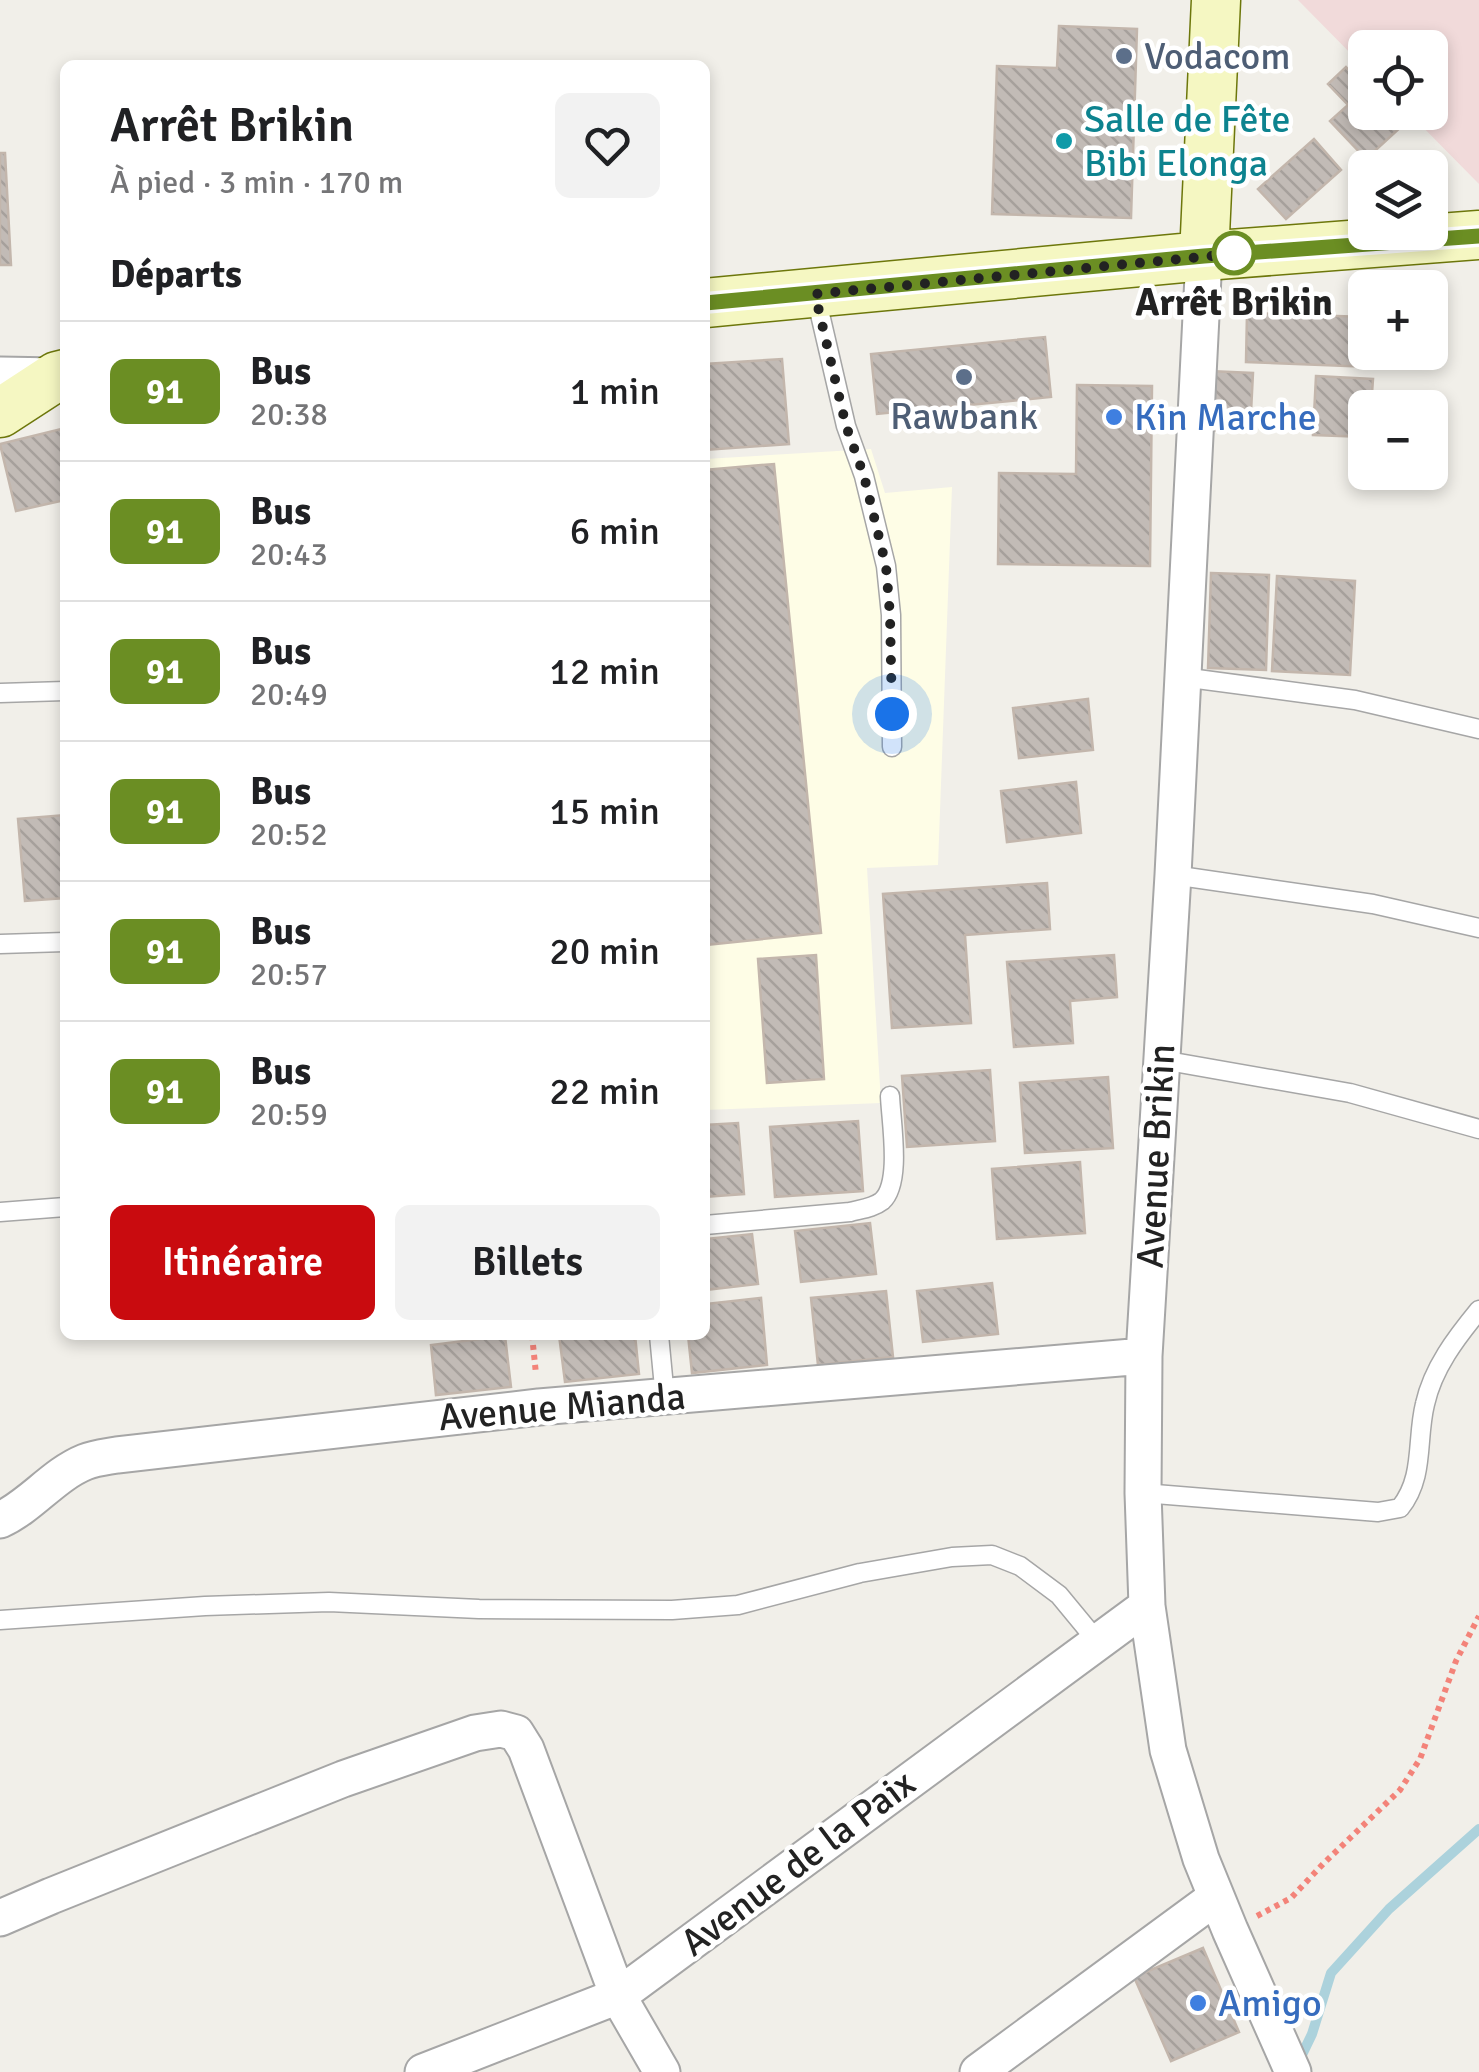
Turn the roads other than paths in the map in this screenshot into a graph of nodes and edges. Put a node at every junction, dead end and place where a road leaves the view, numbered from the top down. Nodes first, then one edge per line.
1 (1216, 0) edge
2 (1479, 236) edge
3 (1204, 256) junction
4 (815, 294) junction
5 (710, 303) edge
6 (0, 375) edge
7 (60, 375) edge
8 (60, 376) edge
9 (0, 413) edge
10 (1182, 677) junction
11 (60, 690) edge
12 (0, 693) edge
13 (1479, 729) edge
14 (892, 747) dead end
15 (1173, 875) junction
16 (1479, 928) edge
17 (60, 942) edge
18 (0, 944) edge
19 (1162, 1060) junction
20 (890, 1096) dead end
21 (1479, 1129) edge
22 (60, 1207) edge
23 (0, 1212) edge
24 (710, 1225) edge
25 (1479, 1310) edge
26 (660, 1340) edge
27 (1144, 1356) junction
28 (666, 1398) junction
29 (1143, 1492) junction
30 (0, 1520) edge
31 (1146, 1606) junction
32 (0, 1620) edge
33 (1097, 1641) junction
34 (1216, 1897) junction
35 (0, 1918) edge
36 (618, 1996) junction
37 (422, 2072) edge
38 (662, 2072) edge
39 (978, 2072) edge
40 (1293, 2072) edge

1 - 3 street
2 - 3 street
3 - 4 street
3 - 10 street, Avenue Brikin
4 - 5 street
4 - 14 lane
6 - 7 street
8 - 9 street
10 - 13 lane
10 - 15 street, Avenue Brikin
11 - 12 lane
15 - 16 lane
15 - 19 street, Avenue Brikin
17 - 18 lane
19 - 21 lane
19 - 27 street, Avenue Brikin
20 - 24 lane
22 - 23 lane
25 - 29 lane
26 - 28 lane
27 - 28 street, Avenue Mianda
27 - 29 street, Avenue Brikin
28 - 30 street, Avenue Mianda
29 - 31 street, Avenue Brikin
31 - 33 street, Avenue de la Paix
31 - 34 street, Avenue Brikin
32 - 33 lane
33 - 36 street, Avenue de la Paix
34 - 39 street
34 - 40 street, Avenue Brikin
35 - 36 street
36 - 37 street, Avenue de la Paix
36 - 38 street

